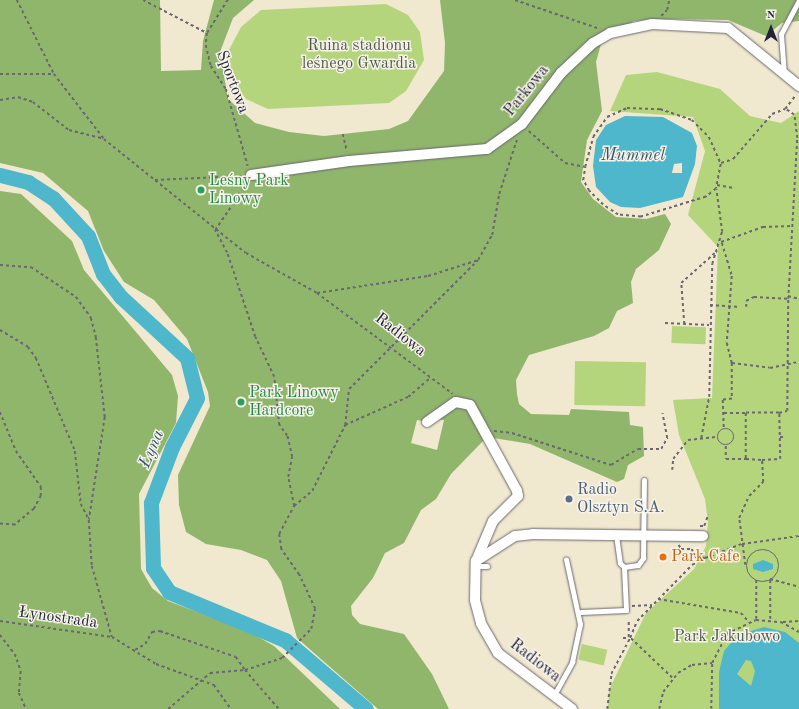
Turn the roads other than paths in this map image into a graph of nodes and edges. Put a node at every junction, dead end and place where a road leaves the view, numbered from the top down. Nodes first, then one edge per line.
1 (799, 0) edge
2 (785, 76) junction
3 (799, 86) edge
4 (251, 175) road end
5 (427, 422) dead end
6 (644, 480) dead end
7 (616, 536) junction
8 (642, 536) junction
9 (703, 536) dead end
10 (566, 559) dead end
11 (476, 564) junction
12 (487, 566) dead end
13 (624, 567) junction
14 (581, 612) junction
15 (554, 695) junction
16 (572, 709) edge

1 - 2 lane
2 - 3 street, Parkowa
2 - 4 street, Parkowa
5 - 11 street, Radiowa
6 - 8 lane
7 - 8 street
7 - 11 street
7 - 13 lane
8 - 9 street
8 - 13 lane
10 - 14 lane
11 - 12 lane
11 - 15 street, Radiowa
13 - 14 lane
14 - 15 lane
15 - 16 street, Radiowa

